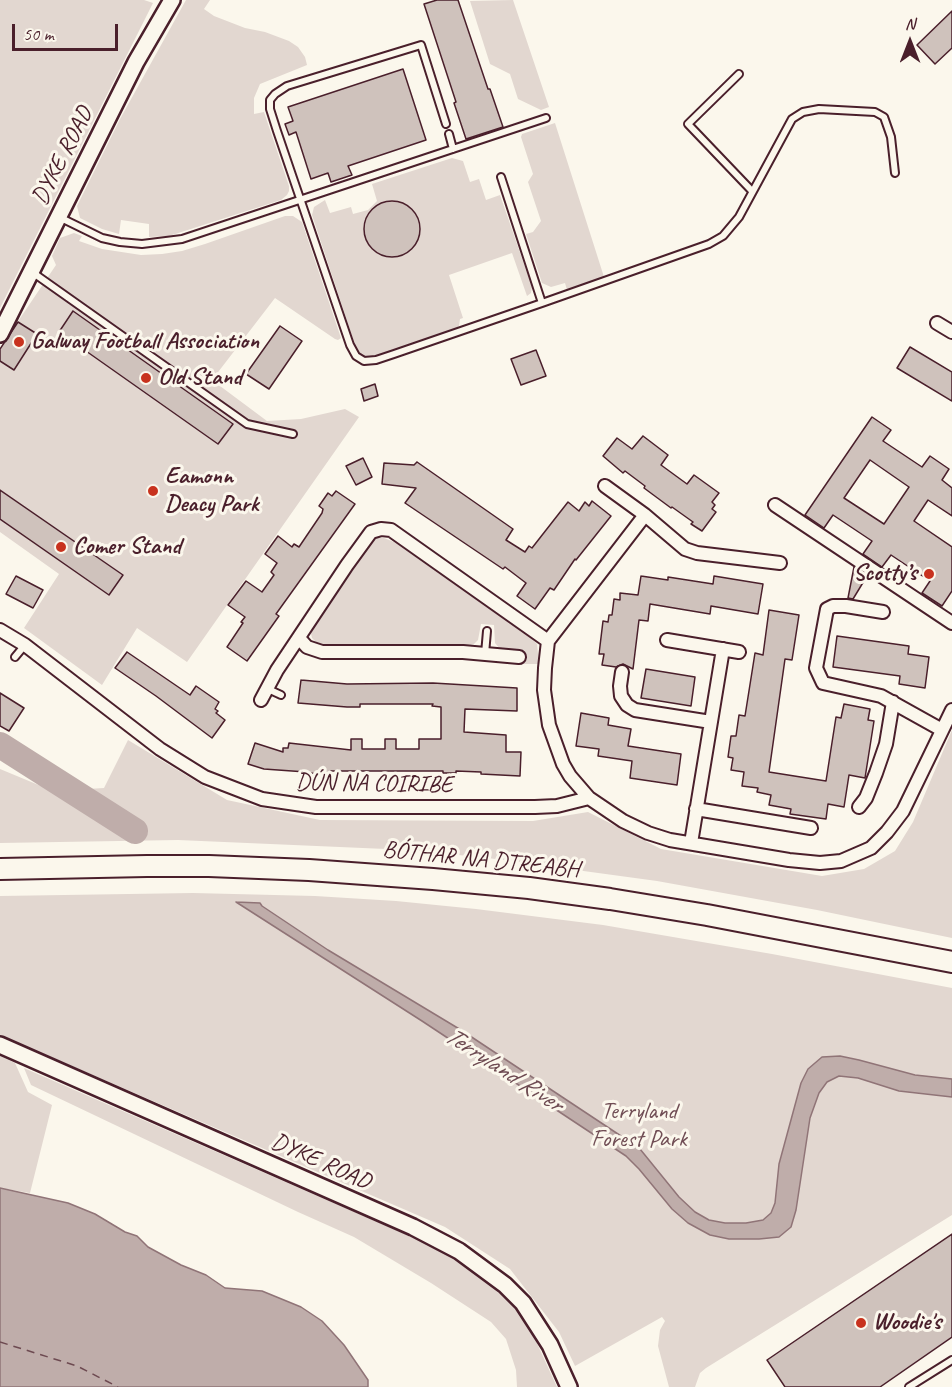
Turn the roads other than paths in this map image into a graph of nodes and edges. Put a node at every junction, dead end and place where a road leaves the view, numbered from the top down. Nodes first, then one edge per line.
1 (172, 0) edge
2 (739, 74) dead end
3 (546, 118) dead end
4 (446, 124) dead end
5 (449, 134) dead end
6 (453, 148) junction
7 (895, 173) dead end
8 (501, 177) dead end
9 (752, 191) junction
10 (300, 200) junction
11 (58, 216) junction
12 (32, 271) junction
13 (542, 303) junction
14 (937, 323) dead end
15 (952, 332) edge
16 (0, 334) edge
17 (293, 434) dead end
18 (605, 486) dead end
19 (775, 505) dead end
20 (645, 515) junction
21 (780, 563) dead end
22 (883, 612) dead end
23 (952, 623) edge
24 (0, 630) edge
25 (487, 632) dead end
26 (299, 638) junction
27 (667, 640) dead end
28 (548, 641) junction
29 (25, 645) junction
30 (723, 649) junction
31 (740, 652) dead end
32 (485, 654) junction
33 (15, 657) dead end
34 (519, 657) dead end
35 (622, 672) dead end
36 (264, 694) joint
37 (281, 695) dead end
38 (893, 702) junction
39 (952, 710) edge
40 (711, 722) junction
41 (942, 730) junction
42 (589, 798) junction
43 (859, 807) dead end
44 (696, 809) junction
45 (811, 828) dead end
46 (691, 843) junction
47 (0, 869) edge
48 (952, 962) edge
49 (0, 1045) edge
50 (952, 1360) edge
51 (569, 1387) edge
52 (909, 1387) edge

1 - 11 street, DYKE ROAD
2 - 9 lane
3 - 6 lane
4 - 10 lane
5 - 6 lane
6 - 10 lane
7 - 9 lane
8 - 13 lane
9 - 13 lane
10 - 11 lane
10 - 13 lane
11 - 12 street, DYKE ROAD
12 - 16 street, DYKE ROAD
12 - 17 lane
14 - 15 street
18 - 20 street
19 - 23 street
20 - 21 street
20 - 28 street
22 - 38 street
24 - 29 street, DÚN NA COIRIBE
25 - 32 lane
26 - 28 street
26 - 32 street
26 - 36 street
27 - 30 street
28 - 42 street
29 - 33 lane
29 - 42 street, DÚN NA COIRIBE
30 - 31 street
30 - 40 street
32 - 34 street
35 - 40 street
36 - 37 lane
38 - 41 street
38 - 43 street
39 - 41 street
40 - 44 street
41 - 46 street
42 - 46 street
44 - 45 street
44 - 46 street
47 - 48 highway, BÓTHAR NA DTREABH
49 - 51 street, DYKE ROAD
50 - 52 lane

